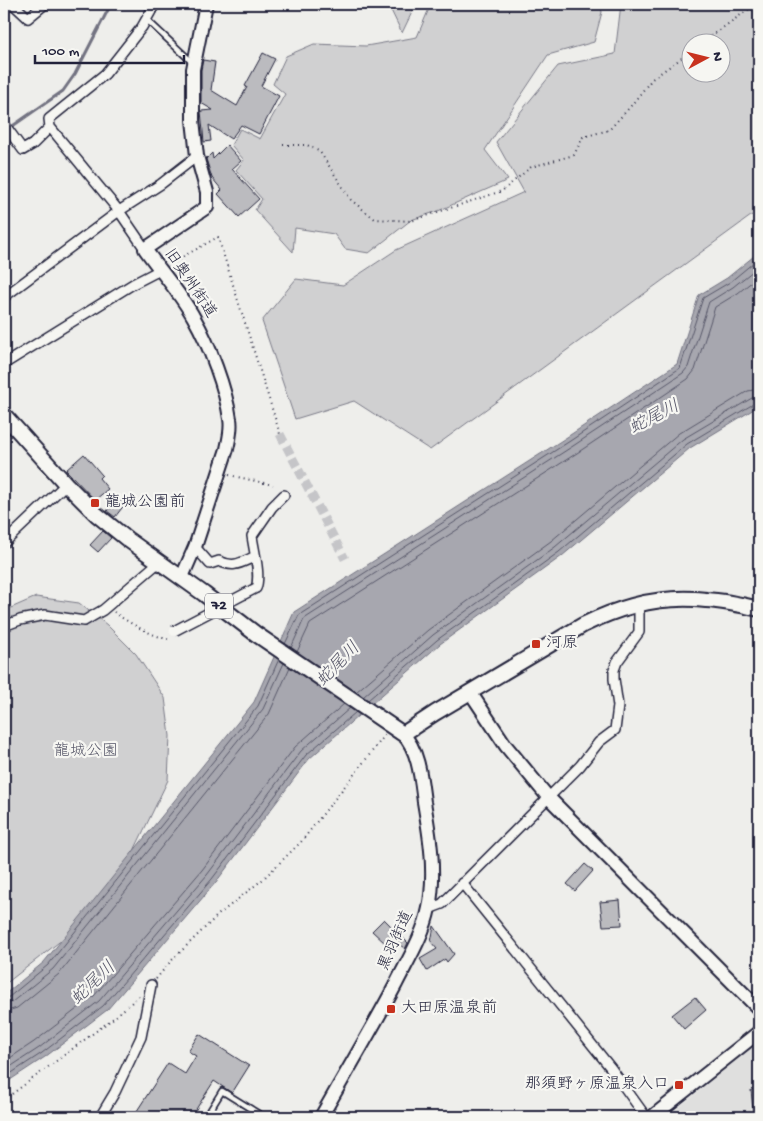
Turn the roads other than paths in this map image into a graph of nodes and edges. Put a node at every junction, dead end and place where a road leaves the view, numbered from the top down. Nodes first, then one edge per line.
1 (13, 4) edge
2 (45, 4) edge
3 (155, 4) edge
4 (206, 4) edge
5 (146, 19) junction
6 (194, 64) junction
7 (5, 127) edge
8 (50, 127) junction
9 (197, 156) junction
10 (119, 211) junction
11 (145, 249) junction
12 (160, 270) junction
13 (4, 297) edge
14 (4, 364) edge
15 (4, 415) edge
16 (66, 484) junction
17 (284, 495) dead end
18 (4, 543) edge
19 (194, 547) junction
20 (254, 557) junction
21 (159, 562) junction
22 (182, 577) junction
23 (639, 605) junction
24 (759, 609) edge
25 (4, 626) edge
26 (174, 632) road end
27 (470, 692) junction
28 (394, 727) junction
29 (548, 797) junction
30 (462, 883) junction
31 (429, 909) junction
32 (151, 985) road end
33 (759, 1010) edge
34 (759, 1032) edge
35 (100, 1117) edge
36 (206, 1117) edge
37 (264, 1117) edge
38 (321, 1117) edge
39 (646, 1117) edge
40 (652, 1117) edge

1 - 2 street
3 - 5 street
4 - 6 street
5 - 6 lane
5 - 8 street
6 - 9 street
7 - 8 street
8 - 10 street, 旧奥州街道
9 - 10 street
9 - 11 street
10 - 11 street, 旧奥州街道
10 - 13 street
11 - 12 street, 旧奥州街道
12 - 14 street
12 - 19 street, 旧奥州街道
15 - 16 main road, 72
16 - 18 street
16 - 21 main road, 72
17 - 20 street
19 - 20 street
19 - 22 street, 旧奥州街道
20 - 26 street, bridge
21 - 22 main road, 72
21 - 25 street
22 - 28 main road, 72
23 - 24 main road
23 - 27 main road
23 - 29 street
27 - 28 main road
27 - 29 street
28 - 31 street, 黒羽街道
29 - 30 street
29 - 33 street
30 - 31 street
30 - 39 street
31 - 38 street, 黒羽街道
32 - 35 street
34 - 40 street
36 - 37 lane

